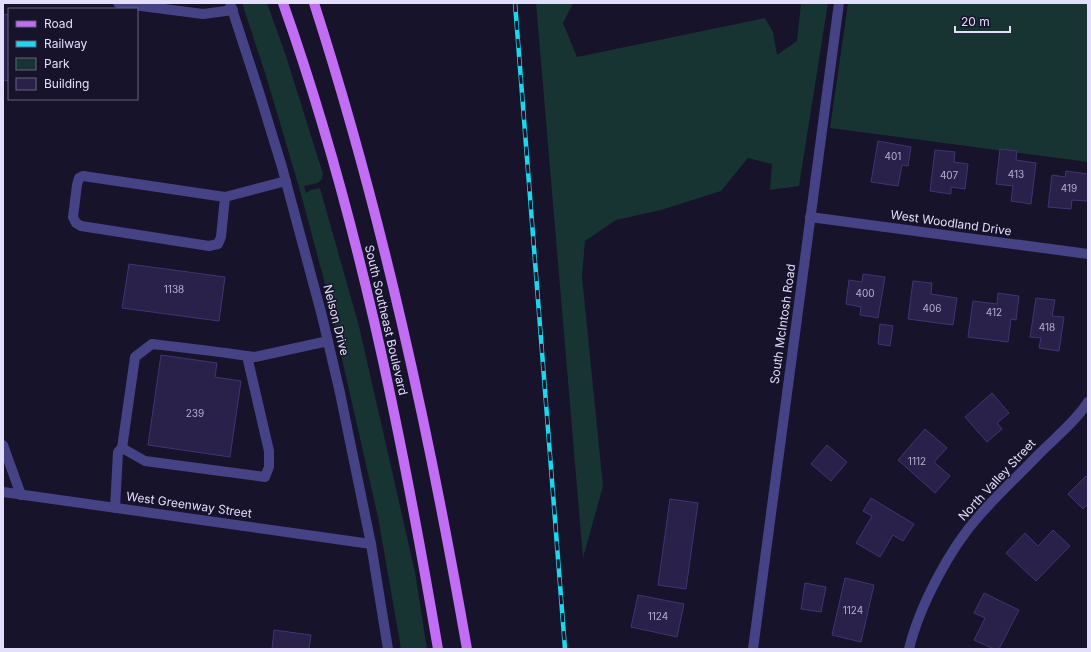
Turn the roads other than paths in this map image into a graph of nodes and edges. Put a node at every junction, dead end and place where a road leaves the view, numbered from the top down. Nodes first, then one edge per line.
1 (283, 3) edge
2 (314, 3) edge
3 (839, 3) edge
4 (124, 5) edge
5 (231, 6) edge
6 (286, 181) junction
7 (225, 197) junction
8 (810, 217) junction
9 (1088, 254) edge
10 (328, 341) junction
11 (247, 356) junction
12 (1088, 402) edge
13 (3, 445) edge
14 (122, 448) junction
15 (3, 492) edge
16 (21, 494) junction
17 (115, 508) junction
18 (371, 544) junction
19 (388, 649) edge
20 (438, 649) edge
21 (466, 649) edge
22 (753, 649) edge
23 (909, 649) edge

1 - 20 main road, South Southeast Boulevard
2 - 21 main road, South Southeast Boulevard
3 - 8 street, South McIntosh Road
4 - 5 street
5 - 6 street, Nelson Drive
6 - 7 street
6 - 10 street, Nelson Drive
7 - 7 street
8 - 9 street, West Woodland Drive
8 - 22 street, South McIntosh Road
10 - 11 street
10 - 18 street, Nelson Drive
11 - 14 street
11 - 14 street
12 - 23 street, North Valley Street
13 - 16 street
14 - 17 street
15 - 16 street, West Greenway Street
16 - 17 street, West Greenway Street
17 - 18 street, West Greenway Street
18 - 19 street, Nelson Drive

